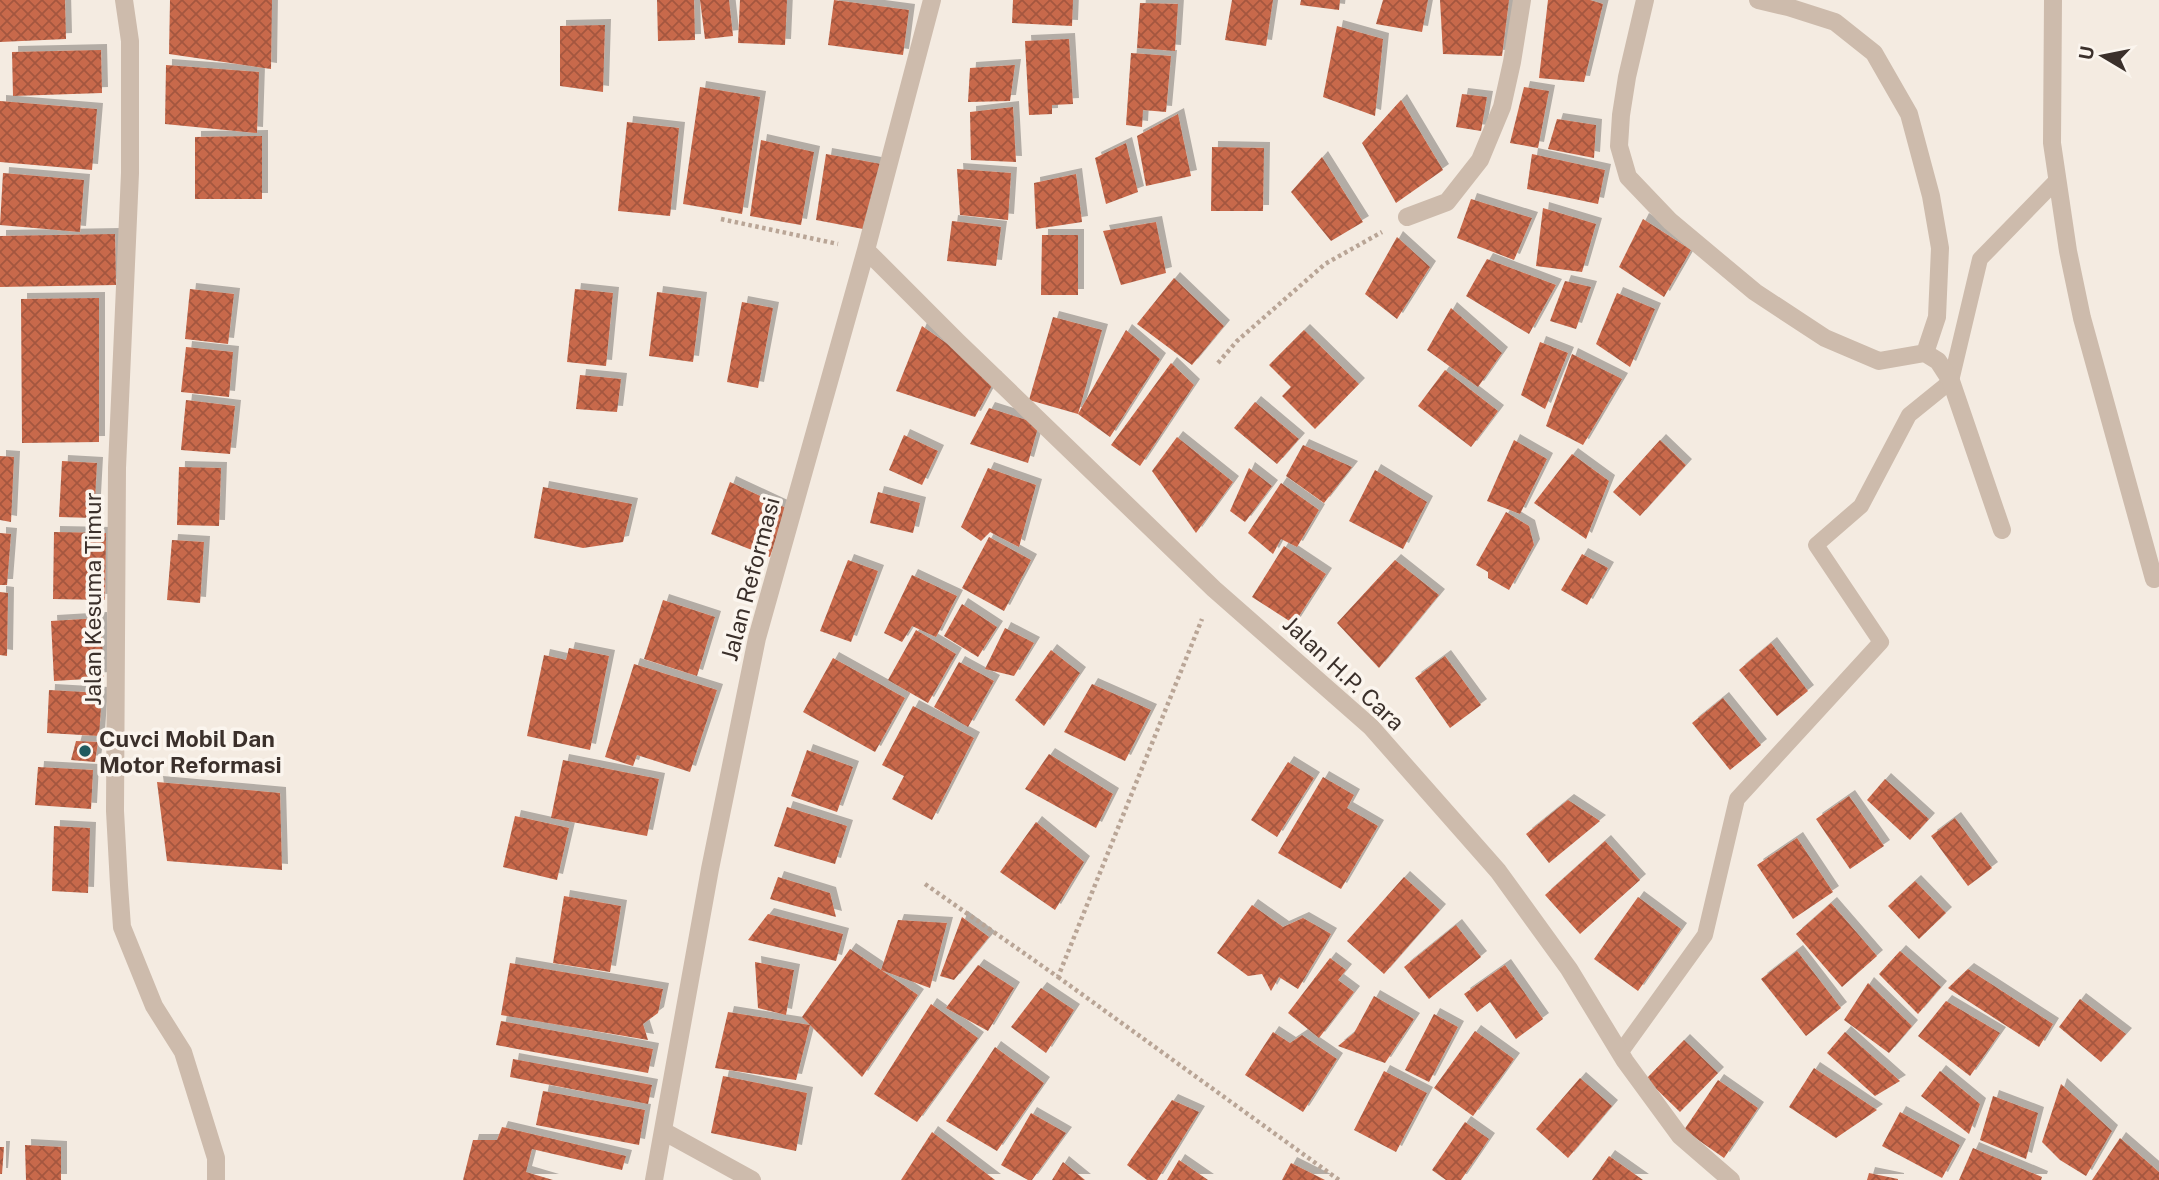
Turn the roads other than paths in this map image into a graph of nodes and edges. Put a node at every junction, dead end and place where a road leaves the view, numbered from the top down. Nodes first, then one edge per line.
1 (124, 0) edge
2 (932, 0) edge
3 (1522, 0) edge
4 (1645, 0) edge
5 (1758, 0) edge
6 (2053, 0) edge
7 (2057, 180) junction
8 (1407, 217) road end
9 (866, 250) junction
10 (1926, 353) junction
11 (1951, 381) junction
12 (2002, 530) dead end
13 (2154, 579) dead end
14 (1620, 1054) junction
15 (663, 1130) junction
16 (216, 1180) edge
17 (654, 1180) edge
18 (752, 1180) edge
19 (1731, 1180) edge

1 - 16 street, Jalan Kesuma Timur
2 - 9 street, Jalan Reformasi
3 - 8 street
4 - 10 street
5 - 10 street
6 - 7 street
7 - 11 lane
7 - 13 street
9 - 14 street, Jalan H.P. Cara
9 - 15 street, Jalan Reformasi
10 - 11 street
11 - 12 street
11 - 14 lane
14 - 19 street, Jalan H.P. Cara
15 - 17 street, Jalan Reformasi
15 - 18 street

